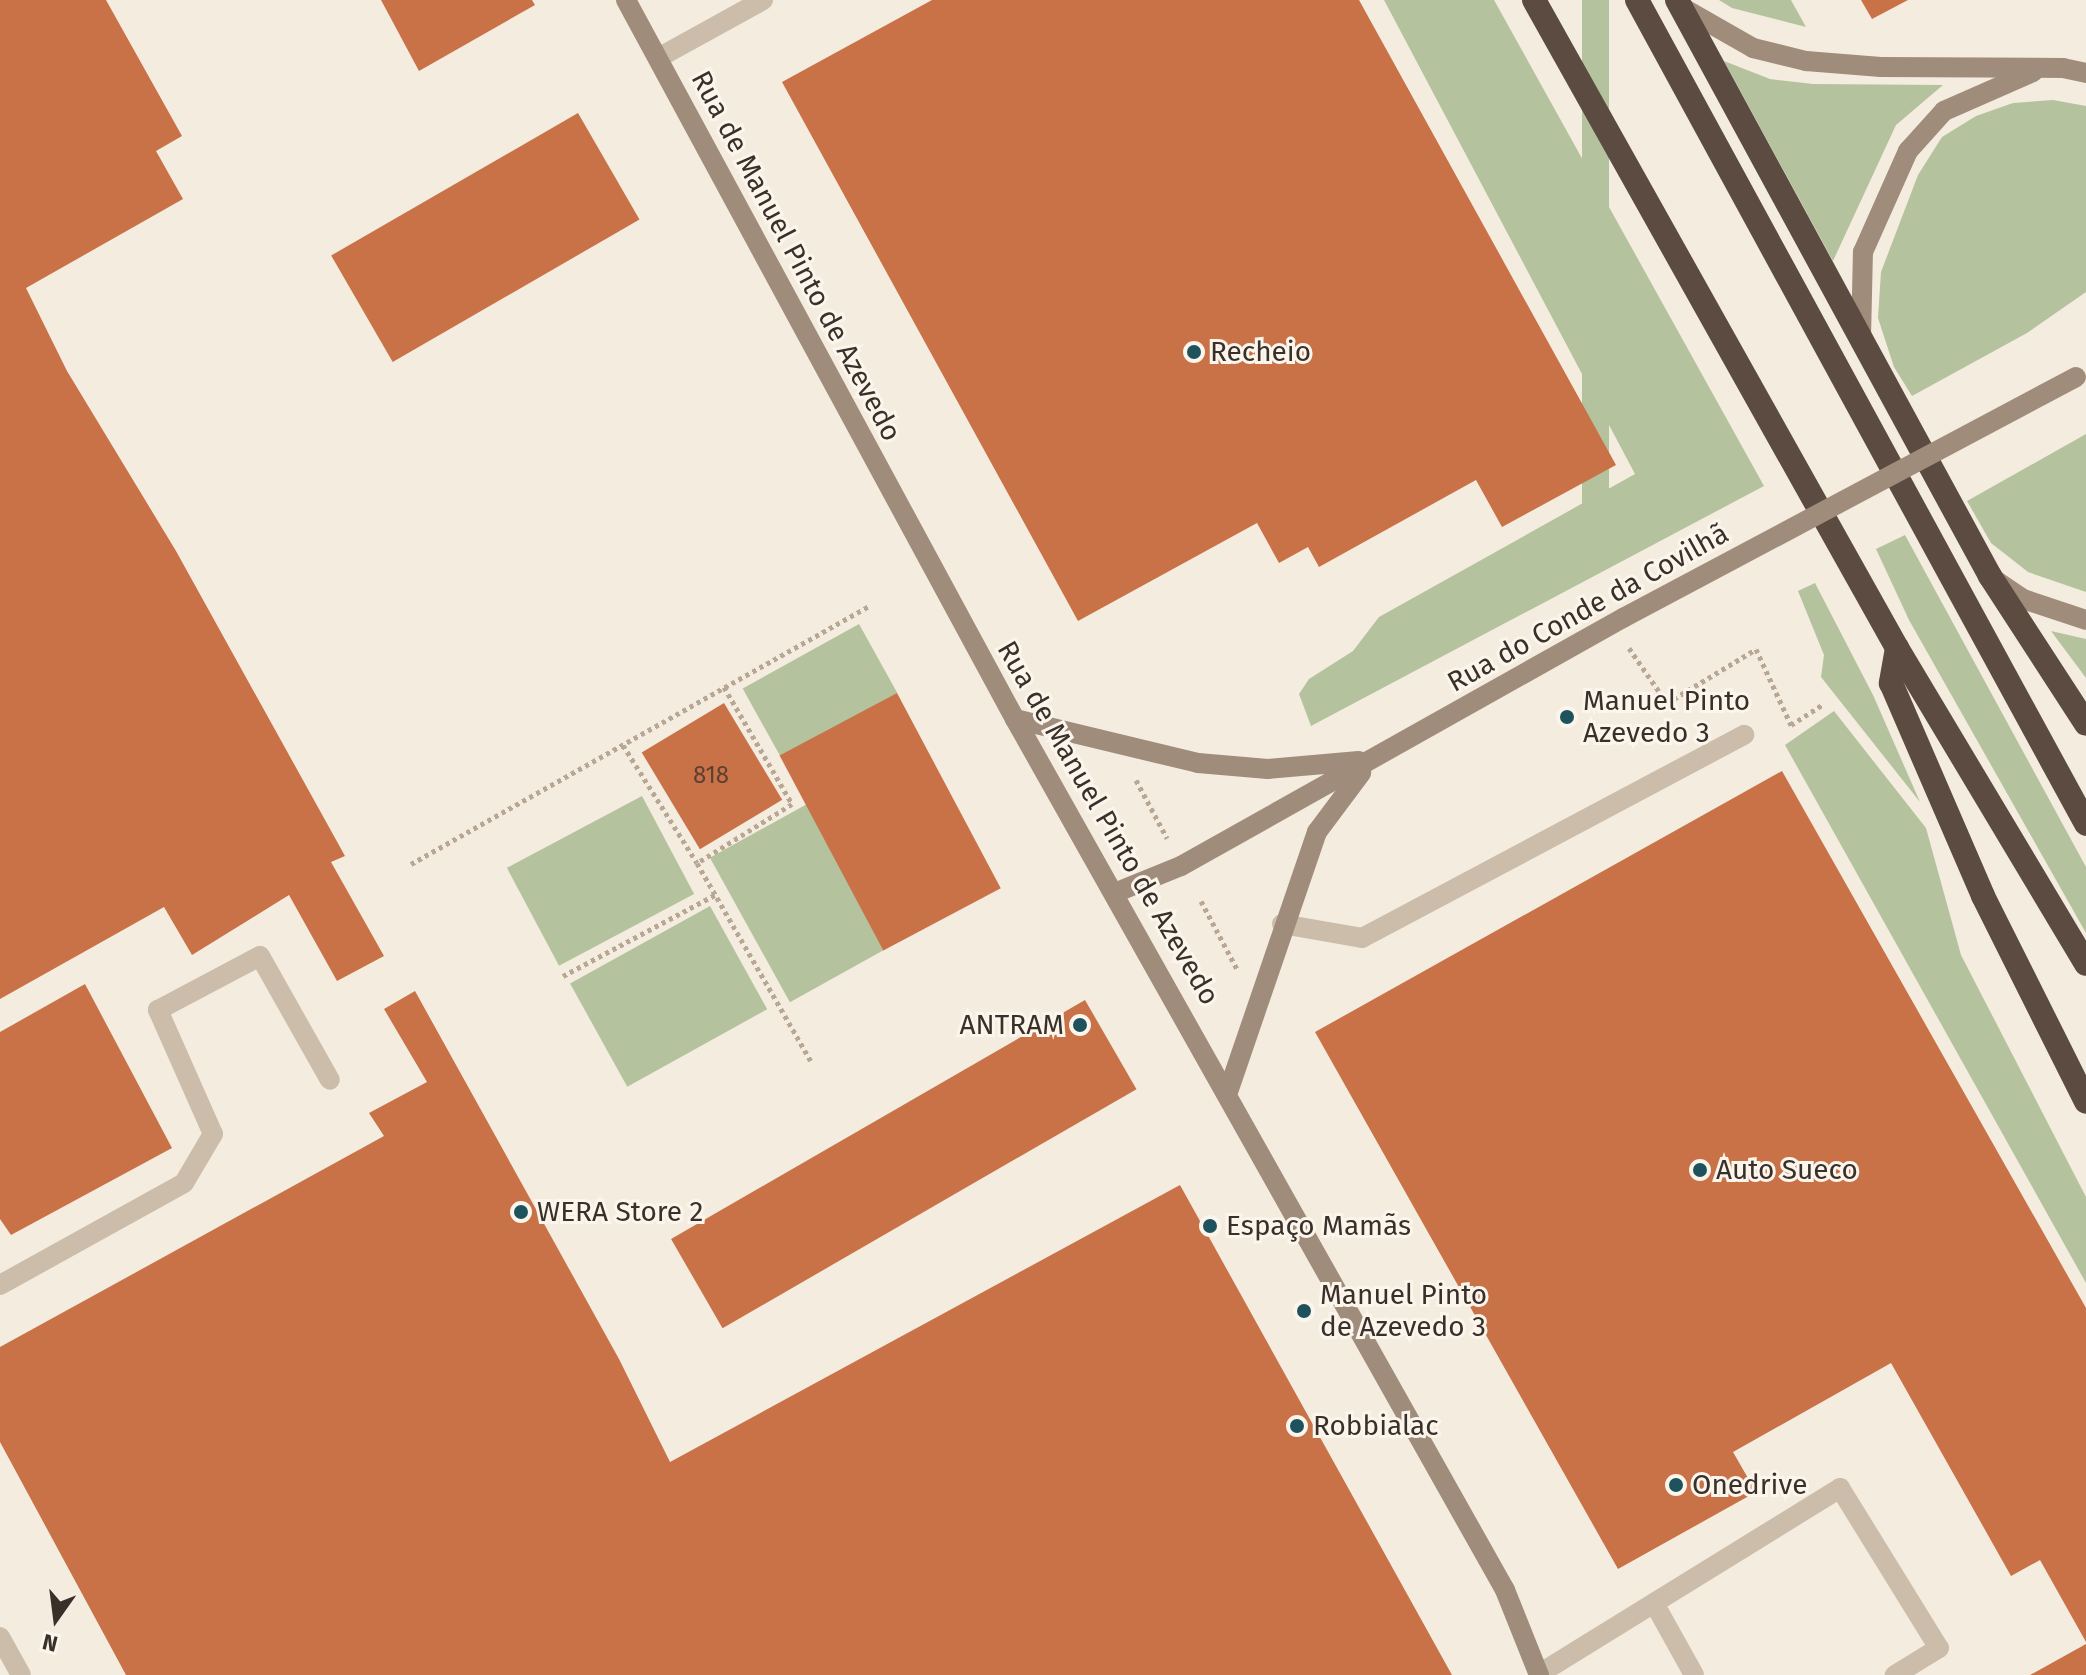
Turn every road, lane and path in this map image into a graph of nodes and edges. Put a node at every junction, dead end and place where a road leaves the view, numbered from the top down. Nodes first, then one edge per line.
1 (626, 0) edge
2 (763, 0) edge
3 (1534, 0) edge
4 (1637, 0) edge
5 (1679, 3) edge
6 (658, 58) junction
7 (2039, 69) junction
8 (2086, 73) edge
9 (1861, 338) junction
10 (2081, 374) edge
11 (1990, 576) junction
12 (869, 606) dead end
13 (2086, 620) edge
14 (1618, 621) junction
15 (1897, 648) junction
16 (724, 687) junction
17 (1823, 704) dead end
18 (1015, 719) junction
19 (2086, 724) edge
20 (1744, 735) dead end
21 (623, 745) junction
22 (1375, 759) junction
23 (1135, 778) dead end
24 (2086, 824) edge
25 (1167, 839) dead end
26 (697, 863) junction
27 (411, 864) dead end
28 (1117, 892) junction
29 (715, 895) junction
30 (1201, 901) dead end
31 (1282, 924) junction
32 (2086, 964) edge
33 (563, 976) dead end
34 (1242, 979) dead end
35 (811, 1061) dead end
36 (330, 1080) dead end
37 (1228, 1092) junction
38 (2086, 1102) edge
39 (0, 1285) edge
40 (1654, 1603) junction
41 (0, 1637) edge
42 (21, 1675) edge
43 (1540, 1675) edge
44 (1694, 1675) edge
45 (1895, 1675) edge

1 - 6 main road, Rua de Manuel Pinto de Azevedo
2 - 6 street
3 - 15 highway
4 - 24 highway
5 - 7 main road
5 - 9 highway
6 - 18 main road, Rua de Manuel Pinto de Azevedo
7 - 8 main road
7 - 9 main road
9 - 11 highway
10 - 14 main road, Rua do Conde da Covilhã, bridge
11 - 13 main road
11 - 19 highway
12 - 16 path
14 - 17 path
14 - 22 main road, Rua do Conde da Covilhã
15 - 32 highway
15 - 38 highway
16 - 21 path
16 - 26 path
18 - 22 main road
18 - 28 main road, Rua de Manuel Pinto de Azevedo
20 - 31 street
21 - 26 path
21 - 27 path
22 - 28 main road, Rua do Conde da Covilhã
22 - 31 main road
23 - 25 path
26 - 29 path
28 - 37 main road, Rua de Manuel Pinto de Azevedo
29 - 33 path
29 - 35 path
30 - 34 path
31 - 37 main road
36 - 39 street
37 - 43 main road, Rua de Manuel Pinto de Azevedo
40 - 43 street
40 - 44 street
40 - 45 street
41 - 42 street

